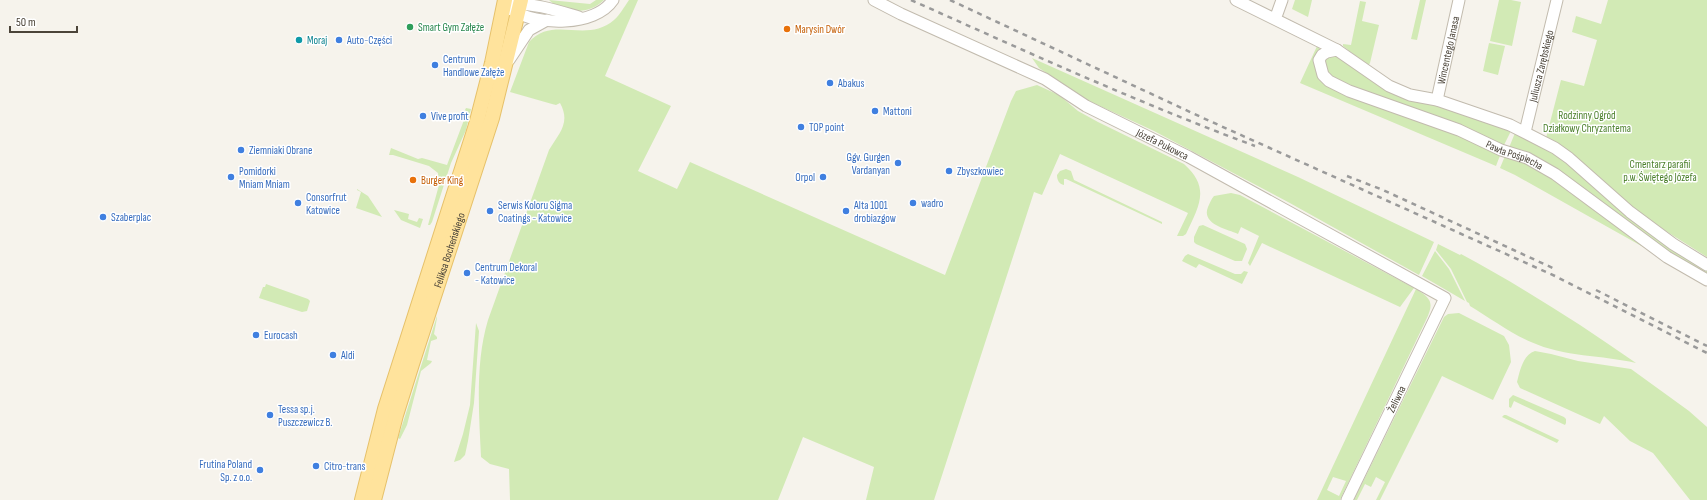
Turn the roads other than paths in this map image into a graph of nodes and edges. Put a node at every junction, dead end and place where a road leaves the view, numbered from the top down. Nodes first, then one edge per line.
1 (544, 0) edge
2 (613, 0) edge
3 (874, 0) edge
4 (1236, 0) edge
5 (1282, 0) edge
6 (1458, 0) edge
7 (1557, 0) edge
8 (505, 2) edge
9 (520, 6) edge
10 (556, 11) junction
11 (584, 18) junction
12 (1274, 18) junction
13 (547, 20) junction
14 (1322, 42) junction
15 (1337, 50) junction
16 (1322, 55) junction
17 (507, 64) junction
18 (1436, 100) junction
19 (1525, 132) junction
20 (1707, 265) edge
21 (1707, 280) edge
22 (1445, 298) joint
23 (362, 500) edge
24 (374, 500) edge
25 (1347, 500) edge

1 - 10 street
2 - 11 street
3 - 22 street, Józefa Pukowca
4 - 12 street
5 - 12 street
6 - 18 street, Wincentego Janasa
7 - 19 street, Juliusza Zarębskiego
8 - 9 street
8 - 23 main road, Feliksa Bocheńskiego
9 - 10 street
9 - 13 street
9 - 17 main road, Feliksa Bocheńskiego
10 - 11 street
11 - 13 street
12 - 14 street
13 - 17 street
14 - 15 street
14 - 16 street, Pawła Pośpiecha
15 - 16 street
15 - 18 street
16 - 21 street, Pawła Pośpiecha
17 - 24 main road, Feliksa Bocheńskiego
18 - 19 street
19 - 20 street
22 - 25 street, Żeliwna

